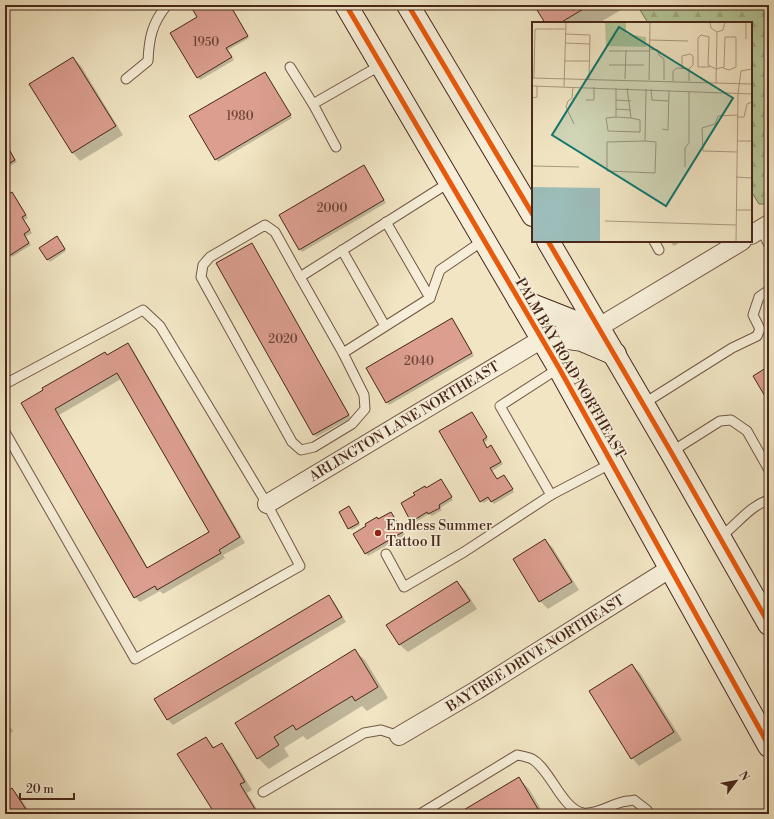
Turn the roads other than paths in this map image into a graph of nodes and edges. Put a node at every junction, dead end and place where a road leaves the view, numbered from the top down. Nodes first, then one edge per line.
1 (167, 5) edge
2 (346, 5) edge
3 (413, 7) edge
4 (381, 65) junction
5 (290, 67) dead end
6 (126, 79) dead end
7 (313, 104) junction
8 (336, 147) dead end
9 (450, 182) junction
10 (530, 204) edge
11 (386, 222) junction
12 (484, 240) junction
13 (549, 242) edge
14 (655, 242) edge
15 (740, 242) edge
16 (342, 250) junction
17 (659, 250) dead end
18 (300, 277) junction
19 (769, 290) edge
20 (430, 298) junction
21 (519, 300) junction
22 (385, 326) junction
23 (599, 327) junction
24 (542, 339) junction
25 (343, 353) junction
26 (615, 354) junction
27 (559, 368) junction
28 (5, 386) edge
29 (643, 404) junction
30 (5, 432) edge
31 (672, 452) junction
32 (612, 463) junction
33 (768, 464) edge
34 (551, 495) junction
35 (769, 500) edge
36 (267, 504) junction
37 (720, 537) junction
38 (386, 554) dead end
39 (671, 568) junction
40 (769, 624) edge
41 (399, 736) joint
42 (769, 746) edge
43 (263, 792) dead end
44 (420, 814) edge
45 (649, 814) edge

1 - 6 lane
2 - 4 main road, PALM BAY ROAD NORTHEAST
3 - 10 main road
4 - 7 lane
4 - 9 main road, PALM BAY ROAD NORTHEAST
5 - 7 lane
7 - 8 lane
9 - 11 lane
9 - 12 main road, PALM BAY ROAD NORTHEAST
11 - 16 lane
11 - 20 lane
12 - 20 lane
12 - 21 main road, PALM BAY ROAD NORTHEAST
13 - 23 main road
14 - 17 lane
15 - 23 street
16 - 18 lane
16 - 22 lane
18 - 25 lane
18 - 25 lane
19 - 29 lane
20 - 22 lane
21 - 23 main road
21 - 24 main road, PALM BAY ROAD NORTHEAST
22 - 25 lane
23 - 26 main road
24 - 26 main road
24 - 27 main road, PALM BAY ROAD NORTHEAST
24 - 36 street, ARLINGTON LANE NORTHEAST
26 - 29 main road
27 - 32 main road, PALM BAY ROAD NORTHEAST
27 - 34 lane
28 - 36 lane
29 - 31 main road
30 - 36 lane
31 - 33 lane
31 - 37 main road
32 - 34 lane
32 - 39 main road, PALM BAY ROAD NORTHEAST
34 - 38 lane
35 - 37 lane
37 - 40 main road
39 - 41 street, BAYTREE DRIVE NORTHEAST
39 - 42 main road, PALM BAY ROAD NORTHEAST
41 - 43 lane
44 - 45 lane

